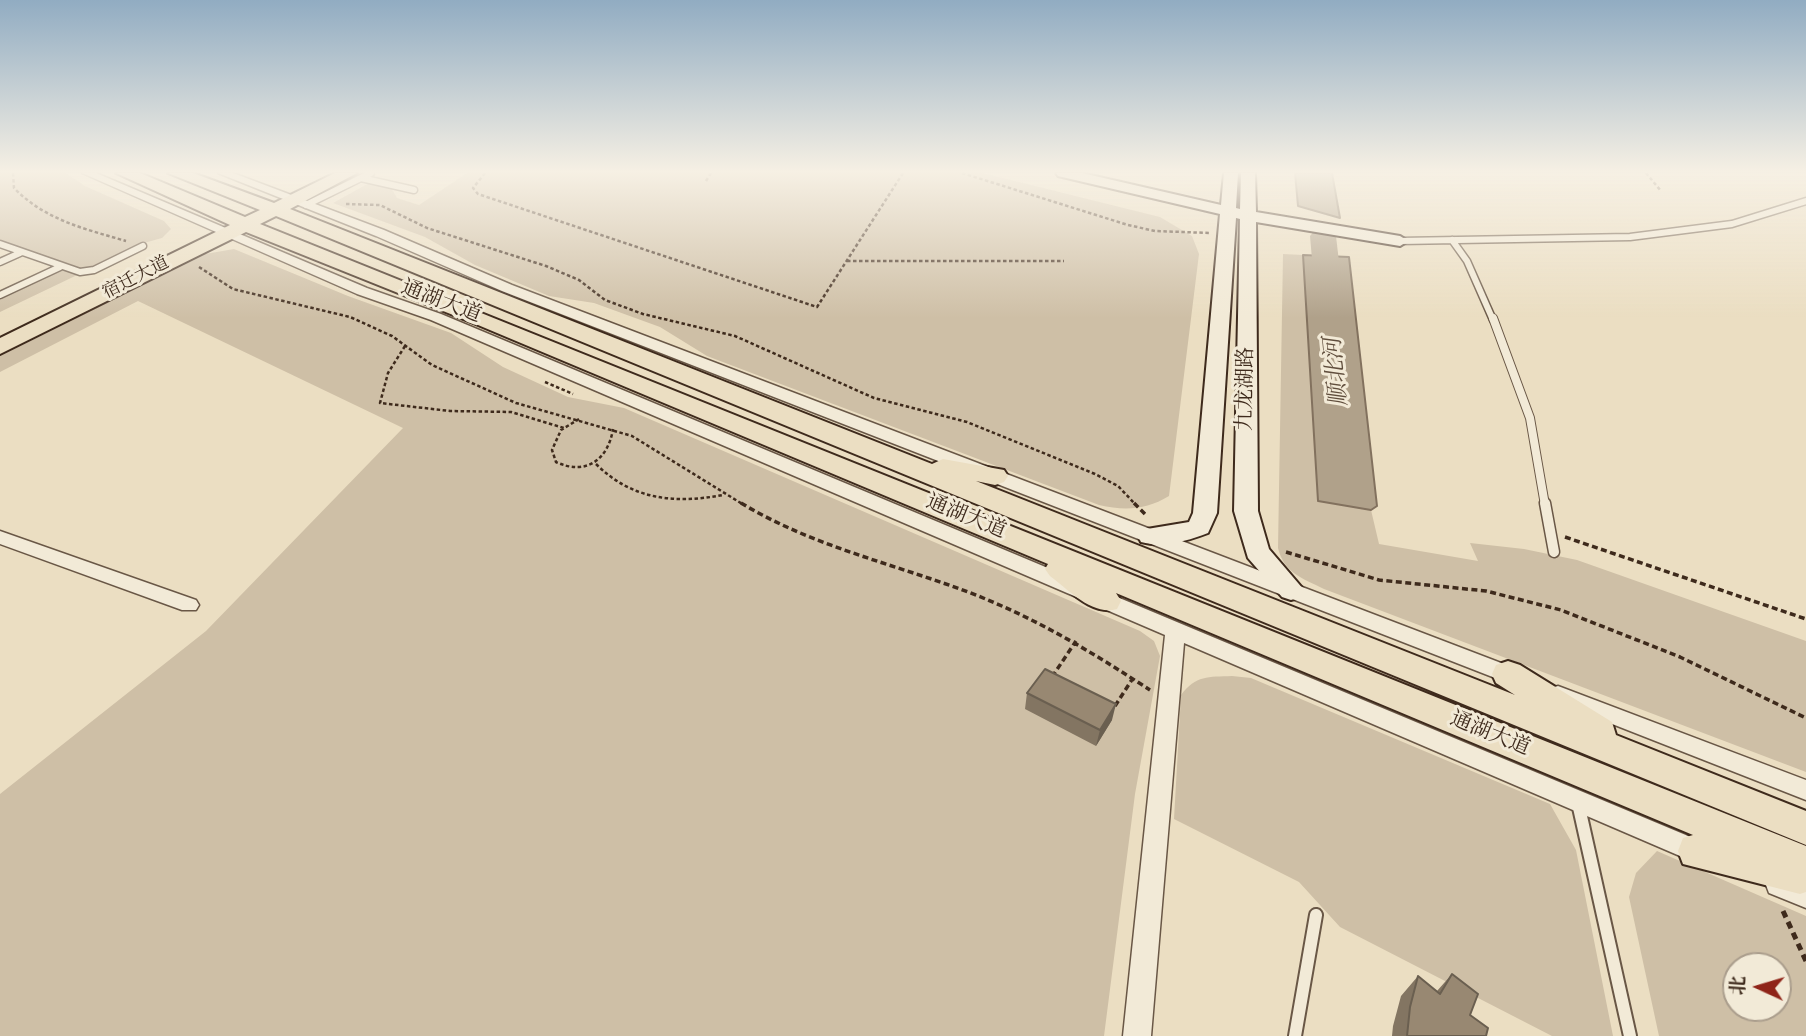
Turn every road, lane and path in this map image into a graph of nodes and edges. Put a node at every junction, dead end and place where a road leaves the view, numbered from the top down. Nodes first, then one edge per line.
1 (64, 221) edge
2 (236, 221) edge
3 (240, 221) edge
4 (267, 221) edge
5 (287, 221) edge
6 (287, 221) edge
7 (413, 221) edge
8 (560, 221) edge
9 (872, 221) edge
10 (1116, 221) edge
11 (1234, 221) edge
12 (1238, 221) edge
13 (1278, 221) edge
14 (1741, 221) edge
15 (1227, 234) junction
16 (346, 239) junction
17 (1452, 240) junction
18 (1400, 241) joint
19 (0, 244) edge
20 (143, 246) joint
21 (20, 253) junction
22 (185, 253) junction
23 (309, 259) junction
24 (847, 261) junction
25 (1064, 261) dead end
26 (0, 262) edge
27 (60, 267) junction
28 (507, 288) junction
29 (0, 295) edge
30 (550, 323) junction
31 (0, 329) edge
32 (405, 346) junction
33 (0, 347) edge
34 (579, 419) junction
35 (564, 428) junction
36 (613, 429) junction
37 (880, 455) junction
38 (596, 464) junction
39 (995, 476) junction
40 (725, 495) junction
41 (1149, 528) junction
42 (1550, 532) junction
43 (0, 537) edge
44 (1015, 538) junction
45 (1554, 552) dead end
46 (1261, 556) junction
47 (1291, 590) junction
48 (1106, 601) junction
49 (188, 605) dead end
50 (1806, 619) edge
51 (1175, 630) junction
52 (1076, 641) junction
53 (1508, 674) junction
54 (1133, 678) junction
55 (1061, 683) edge
56 (1169, 702) junction
57 (1103, 704) edge
58 (1806, 718) edge
59 (1665, 772) junction
60 (1806, 790) edge
61 (1577, 801) junction
62 (1806, 828) edge
63 (1697, 851) junction
64 (1806, 864) edge
65 (1806, 877) edge
66 (1806, 896) edge
67 (1781, 907) dead end
68 (1316, 915) dead end
69 (1806, 961) edge
70 (1137, 1036) edge
71 (1295, 1036) edge
72 (1630, 1036) edge

1 - 20 path
2 - 31 main road, 宿迁大道
3 - 22 main road, 宿迁大道
4 - 23 main road, 通湖大道
5 - 16 main road, 通湖大道
6 - 28 street
7 - 41 path
8 - 24 path
9 - 24 path
10 - 15 path
11 - 15 street, 九龙湖路
12 - 46 street, 九龙湖路
13 - 18 street
14 - 17 lane
15 - 41 street, 九龙湖路
16 - 23 main road
16 - 30 main road, 通湖大道
17 - 18 lane
17 - 42 lane
19 - 21 lane
20 - 27 lane
21 - 26 lane
21 - 27 lane
22 - 32 path
22 - 33 main road, 宿迁大道
23 - 44 main road, 通湖大道
23 - 48 street
24 - 25 path
27 - 29 lane
28 - 30 main road
28 - 39 street
30 - 37 main road, 通湖大道
32 - 34 path
32 - 35 path
34 - 35 path
34 - 36 path
35 - 38 path
36 - 38 path
36 - 40 path
37 - 39 main road
37 - 59 main road, 通湖大道
38 - 40 path
39 - 41 street
40 - 52 path
41 - 47 street
42 - 45 lane
42 - 50 path
43 - 49 street
44 - 48 main road
44 - 64 main road, 通湖大道
46 - 47 street, 九龙湖路
46 - 58 path
47 - 53 street
48 - 51 street
51 - 56 street
51 - 61 street
52 - 54 path
52 - 55 path
53 - 59 main road
53 - 60 street
54 - 56 path
54 - 57 path
56 - 70 street
59 - 62 main road, 通湖大道
61 - 63 street
61 - 72 lane
63 - 65 main road
63 - 66 street
67 - 69 path
68 - 71 lane

